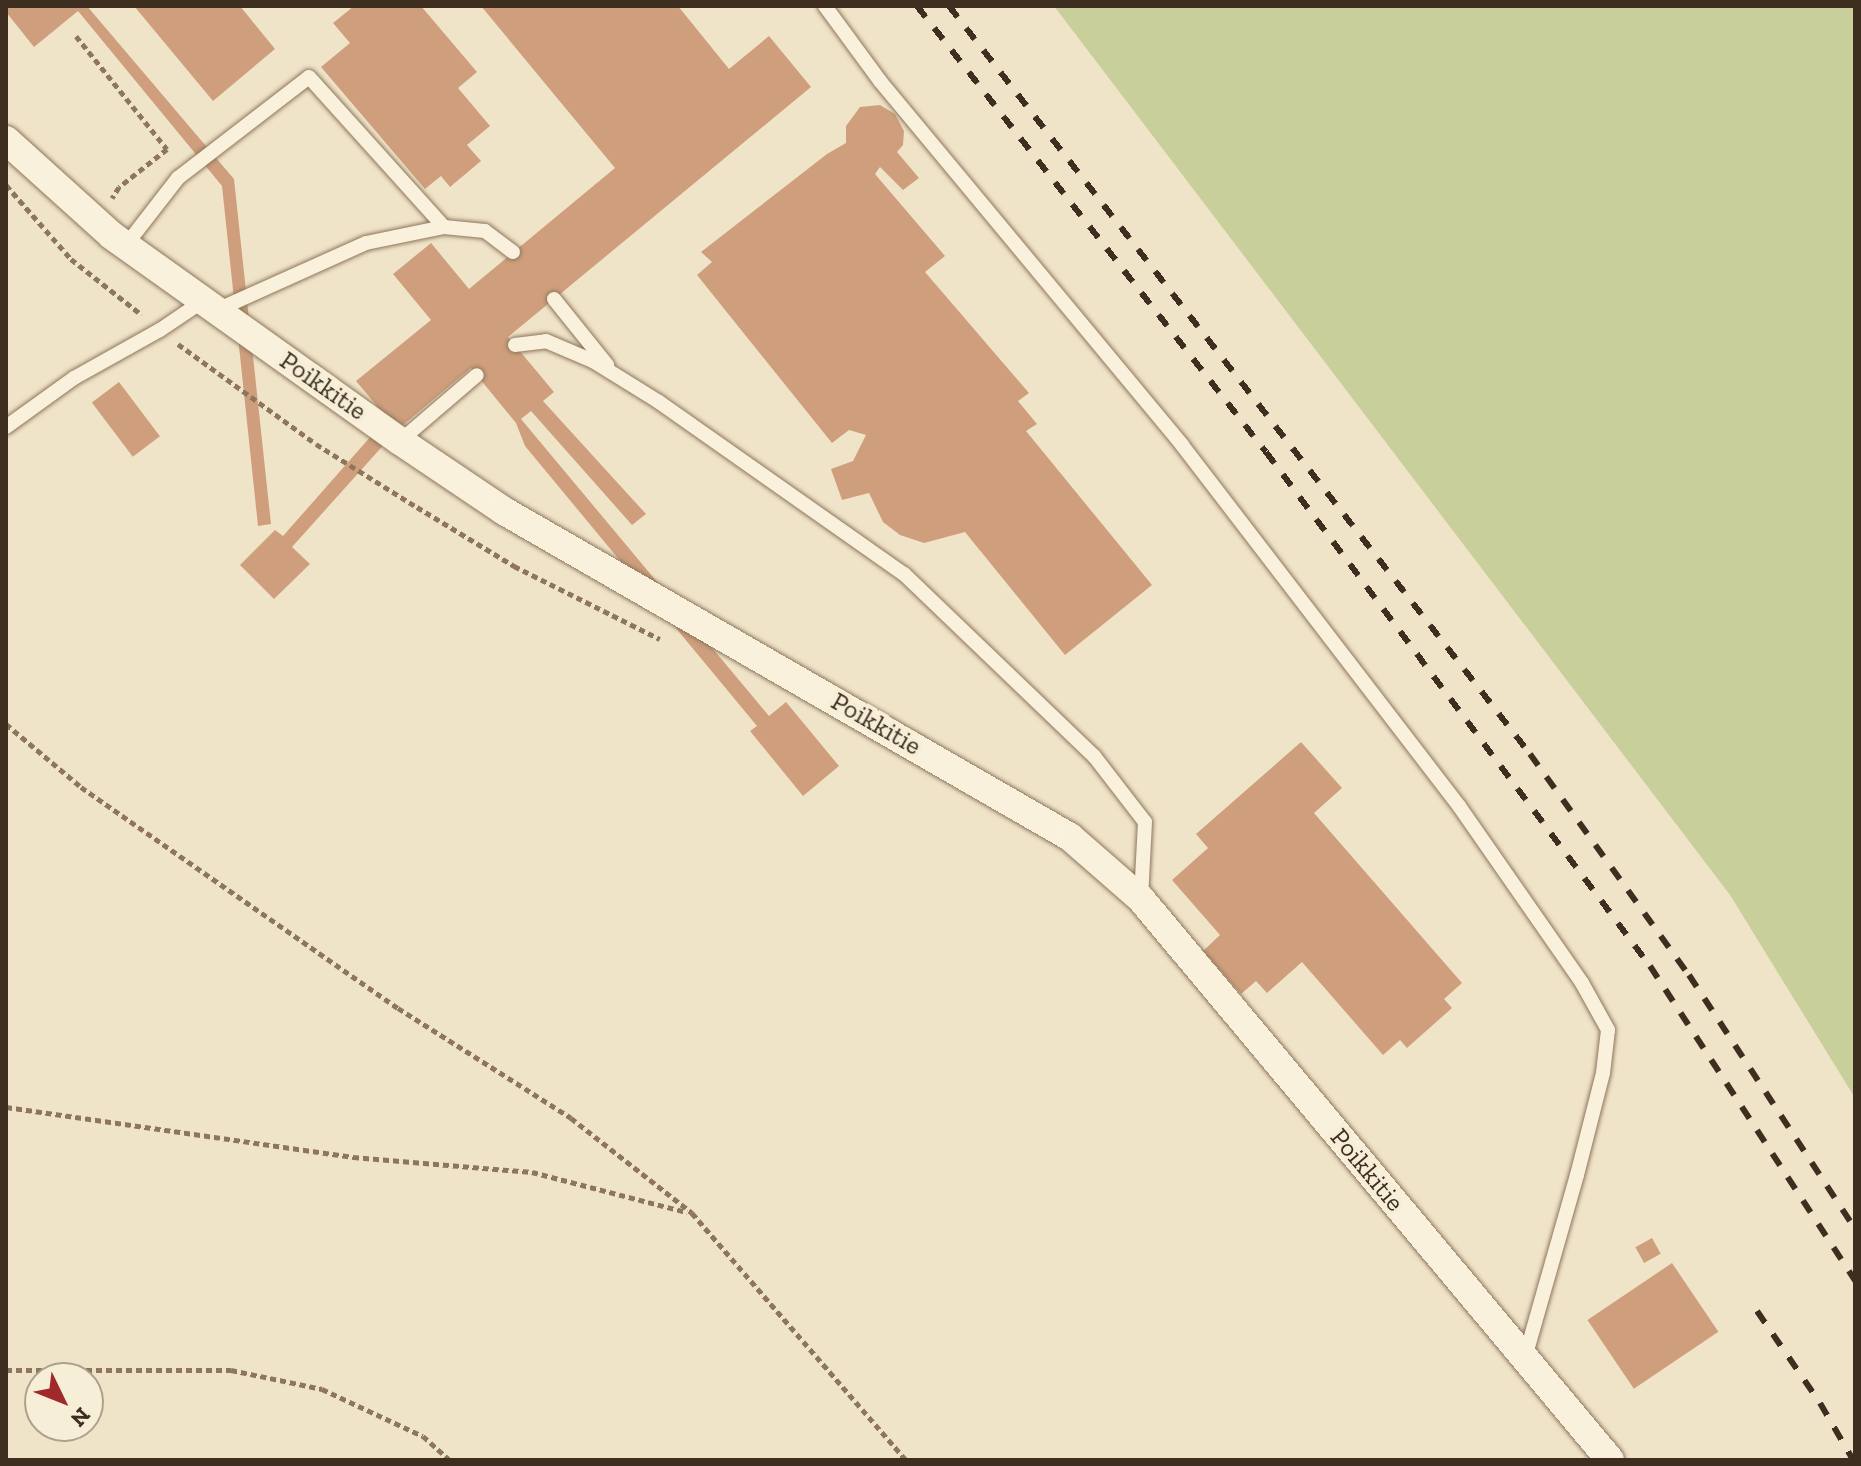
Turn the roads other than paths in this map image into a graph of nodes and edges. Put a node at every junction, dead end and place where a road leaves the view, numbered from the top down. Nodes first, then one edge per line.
1 (825, 6) edge
2 (6, 140) edge
3 (444, 227) junction
4 (126, 245) junction
5 (513, 252) dead end
6 (554, 299) dead end
7 (210, 305) junction
8 (515, 345) dead end
9 (615, 374) junction
10 (477, 375) dead end
11 (6, 427) edge
12 (400, 441) junction
13 (1141, 899) junction
14 (1525, 1358) junction
15 (1610, 1460) edge

1 - 14 lane
2 - 4 street, Poikkitie
3 - 4 lane
3 - 5 lane
3 - 7 lane
4 - 7 street, Poikkitie
6 - 9 lane
7 - 11 lane
7 - 12 street, Poikkitie
8 - 9 lane
9 - 13 lane
10 - 12 lane
12 - 13 street, Poikkitie
13 - 14 street, Poikkitie
14 - 15 street, Poikkitie

